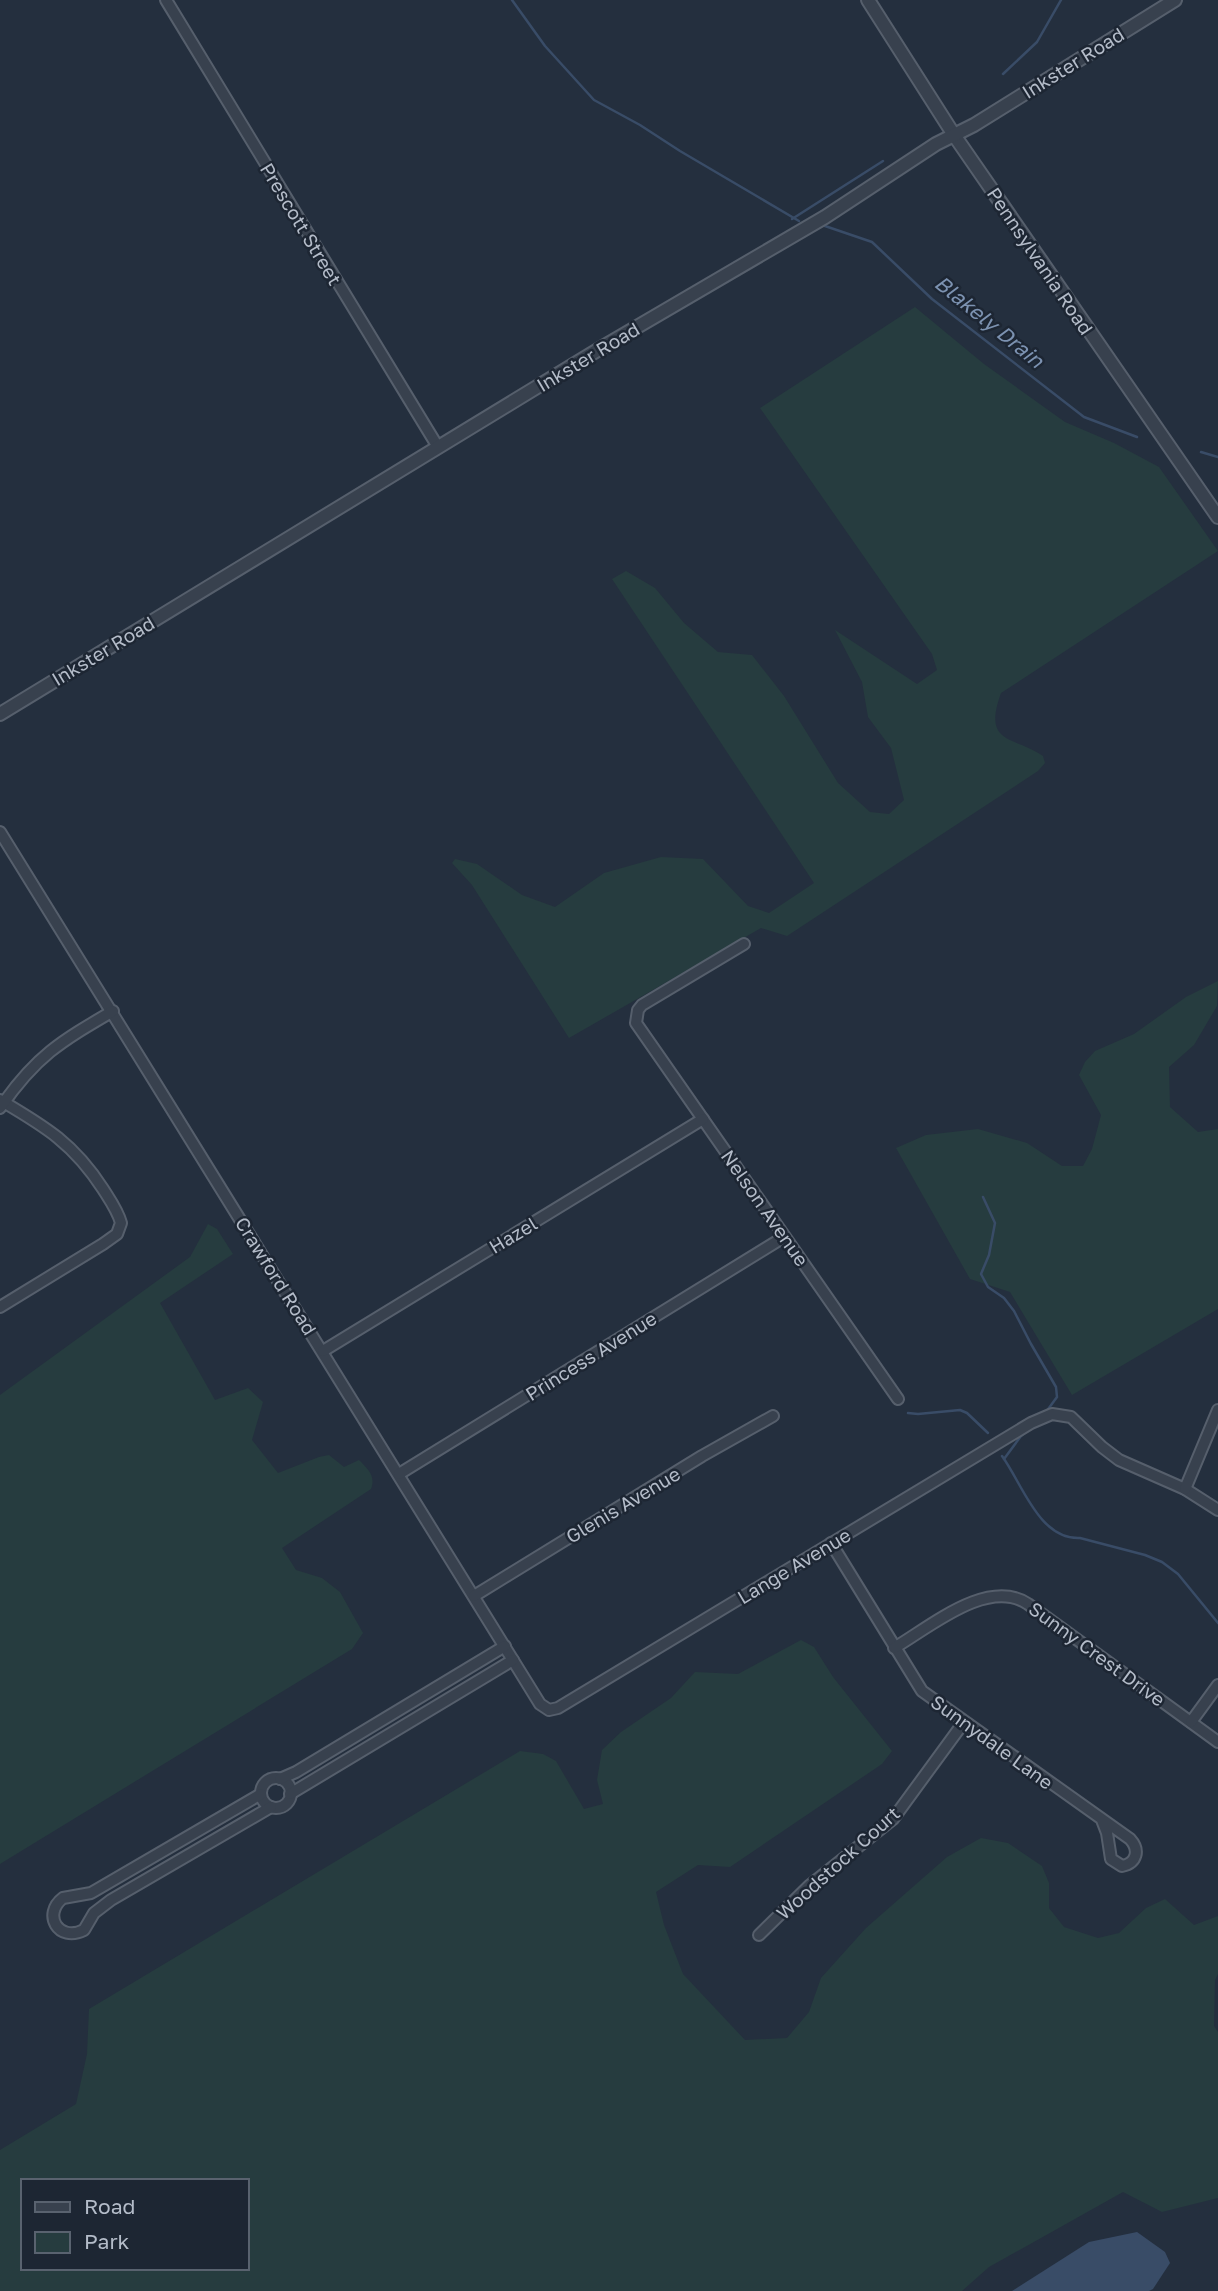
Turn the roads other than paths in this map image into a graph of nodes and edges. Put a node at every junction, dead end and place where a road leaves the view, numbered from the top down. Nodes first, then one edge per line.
1 (166, 0) edge
2 (868, 0) edge
3 (1175, 0) edge
4 (954, 135) junction
5 (438, 447) junction
6 (1218, 517) edge
7 (0, 714) edge
8 (0, 832) edge
9 (744, 944) dead end
10 (113, 1011) junction
11 (1, 1103) edge
12 (704, 1119) junction
13 (784, 1237) junction
14 (0, 1307) edge
15 (323, 1351) junction
16 (898, 1399) dead end
17 (1218, 1410) edge
18 (773, 1416) dead end
19 (399, 1474) junction
20 (1185, 1489) junction
21 (1218, 1510) edge
22 (831, 1543) junction
23 (474, 1596) junction
24 (505, 1646) junction
25 (894, 1648) junction
26 (513, 1660) junction
27 (1218, 1685) edge
28 (558, 1708) joint
29 (389, 1716) junction
30 (964, 1722) junction
31 (1191, 1722) junction
32 (398, 1730) junction
33 (1218, 1742) edge
34 (280, 1779) junction
35 (261, 1794) junction
36 (290, 1794) junction
37 (271, 1807) junction
38 (1102, 1820) dead end
39 (178, 1842) junction
40 (186, 1855) junction
41 (103, 1887) junction
42 (111, 1900) junction
43 (759, 1935) dead end

1 - 5 street, Prescott Street
2 - 4 street, Pennsylvania Road
3 - 4 street, Inkster Road
4 - 5 street, Inkster Road
4 - 6 street, Pennsylvania Road
5 - 7 street, Inkster Road
8 - 10 street, Crawford Road
9 - 12 street, Nelson Avenue
10 - 11 street
10 - 15 street, Crawford Road
11 - 14 street
12 - 13 street, Nelson Avenue
12 - 15 street, Hazel
13 - 16 street, Nelson Avenue
13 - 19 street, Princess Avenue
15 - 19 street, Crawford Road
17 - 20 street
18 - 23 street, Glenis Avenue
19 - 23 street, Crawford Road
20 - 21 street, Lange Avenue
20 - 22 street, Lange Avenue
22 - 25 street, Sunnydale Lane
22 - 28 street, Lange Avenue
23 - 24 street, Crawford Road
24 - 26 street, Crawford Road
24 - 29 street
25 - 30 street, Sunnydale Lane
25 - 31 street, Sunny Crest Drive
26 - 28 street, Crawford Road
26 - 32 street
27 - 31 street
29 - 32 street
29 - 34 street
30 - 38 street, Sunnydale Lane
30 - 43 street, Woodstock Court
31 - 33 street, Sunny Crest Drive
32 - 36 street
34 - 35 street
34 - 36 street
35 - 37 street
35 - 39 street
36 - 37 street
37 - 40 street
39 - 40 street
39 - 41 street
40 - 42 street
41 - 42 street
41 - 42 street

